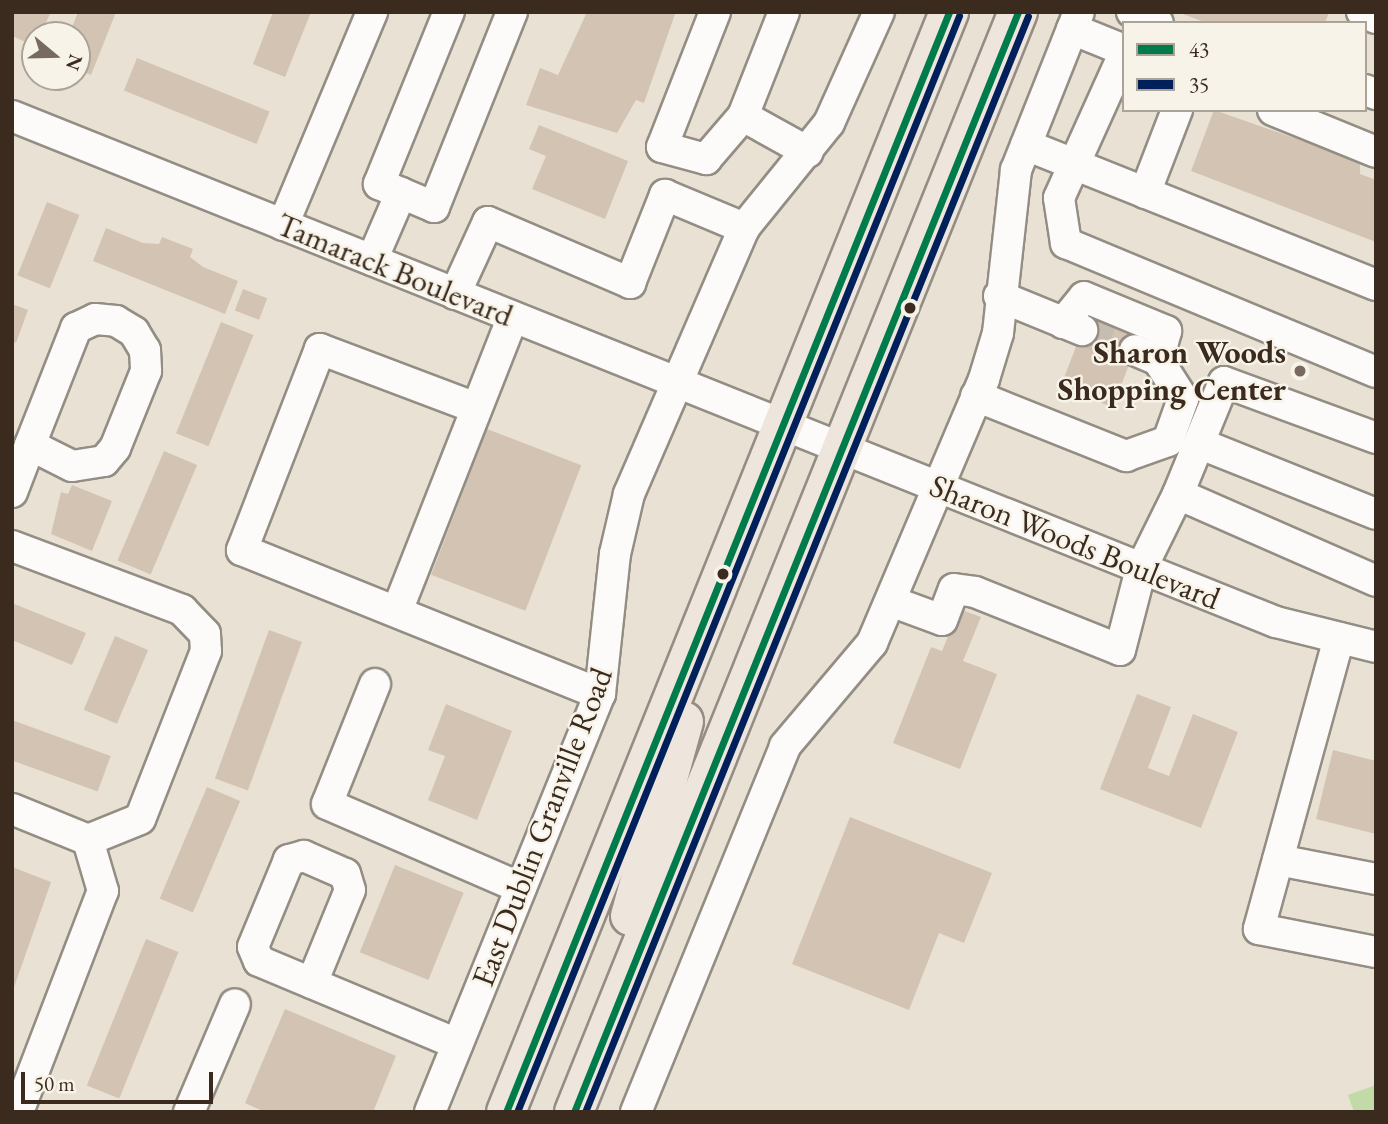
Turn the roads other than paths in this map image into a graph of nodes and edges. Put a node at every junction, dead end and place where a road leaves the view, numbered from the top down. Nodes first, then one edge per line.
1 (372, 12) edge
2 (449, 12) edge
3 (512, 12) edge
4 (715, 12) edge
5 (784, 12) edge
6 (879, 12) edge
7 (949, 12) edge
8 (1018, 12) edge
9 (1361, 12) edge
10 (1376, 18) edge
11 (1075, 21) edge
12 (1122, 51) edge
13 (1122, 56) edge
14 (1177, 112) edge
15 (1278, 112) edge
16 (12, 116) edge
17 (743, 116) junction
18 (1026, 145) junction
19 (808, 152) junction
20 (1376, 152) edge
21 (1073, 164) junction
22 (1145, 192) junction
23 (401, 193) junction
24 (283, 225) junction
25 (744, 228) junction
26 (372, 260) junction
27 (1376, 285) edge
28 (455, 294) junction
29 (999, 296) junction
30 (513, 317) junction
31 (1376, 372) edge
32 (677, 384) junction
33 (976, 396) junction
34 (477, 408) junction
35 (777, 425) junction
36 (1376, 438) edge
37 (1201, 444) junction
38 (30, 445) junction
39 (837, 449) junction
40 (938, 488) junction
41 (12, 492) edge
42 (1178, 494) junction
43 (1376, 514) edge
44 (12, 546) edge
45 (1141, 569) junction
46 (1376, 580) edge
47 (893, 602) junction
48 (397, 611) junction
49 (1339, 638) junction
50 (1376, 647) edge
51 (375, 684) dead end
52 (600, 694) junction
53 (12, 810) edge
54 (88, 840) junction
55 (1278, 860) junction
56 (1376, 879) edge
57 (521, 888) junction
58 (1376, 952) edge
59 (312, 983) dead end
60 (235, 1004) dead end
61 (457, 1044) junction
62 (593, 1064) junction
63 (18, 1112) edge
64 (189, 1112) edge
65 (430, 1112) edge
66 (506, 1112) edge
67 (574, 1112) edge
68 (636, 1112) edge

1 - 24 street
2 - 23 street
3 - 23 street
4 - 17 street
5 - 17 street
6 - 19 street, East Dublin Granville Road
7 - 35 main road
8 - 39 main road
9 - 10 street
11 - 12 street
11 - 18 street
13 - 21 street
14 - 22 street
15 - 20 street
16 - 24 street, Tamarack Boulevard
17 - 19 street
18 - 21 street
18 - 29 street
19 - 25 street, East Dublin Granville Road
21 - 22 street
21 - 31 street
22 - 27 street
23 - 26 street
24 - 26 street, Tamarack Boulevard
25 - 28 street
25 - 32 street, East Dublin Granville Road
26 - 28 street, Tamarack Boulevard
28 - 30 street, Tamarack Boulevard
29 - 33 street
29 - 33 street
30 - 32 street, Tamarack Boulevard
30 - 34 street
32 - 35 street, Tamarack Boulevard
32 - 52 street, East Dublin Granville Road
33 - 40 street
34 - 48 street
34 - 48 street
35 - 39 street, Sharon Woods Boulevard
35 - 62 main road
35 - 66 main road
36 - 37 street
37 - 42 street
37 - 43 street
38 - 38 street
38 - 41 street
39 - 40 street, Sharon Woods Boulevard
39 - 62 main road
40 - 45 street, Sharon Woods Boulevard
40 - 47 street
42 - 45 street
42 - 46 street
44 - 54 street
45 - 47 street
45 - 49 street, Sharon Woods Boulevard
47 - 68 street
48 - 52 street
49 - 50 street, Sharon Woods Boulevard
49 - 55 street
51 - 57 street
52 - 57 street, East Dublin Granville Road
53 - 54 street
54 - 63 street
55 - 56 street
55 - 58 street
57 - 61 street, East Dublin Granville Road
59 - 61 street
60 - 64 street
61 - 65 street, East Dublin Granville Road
62 - 67 main road

